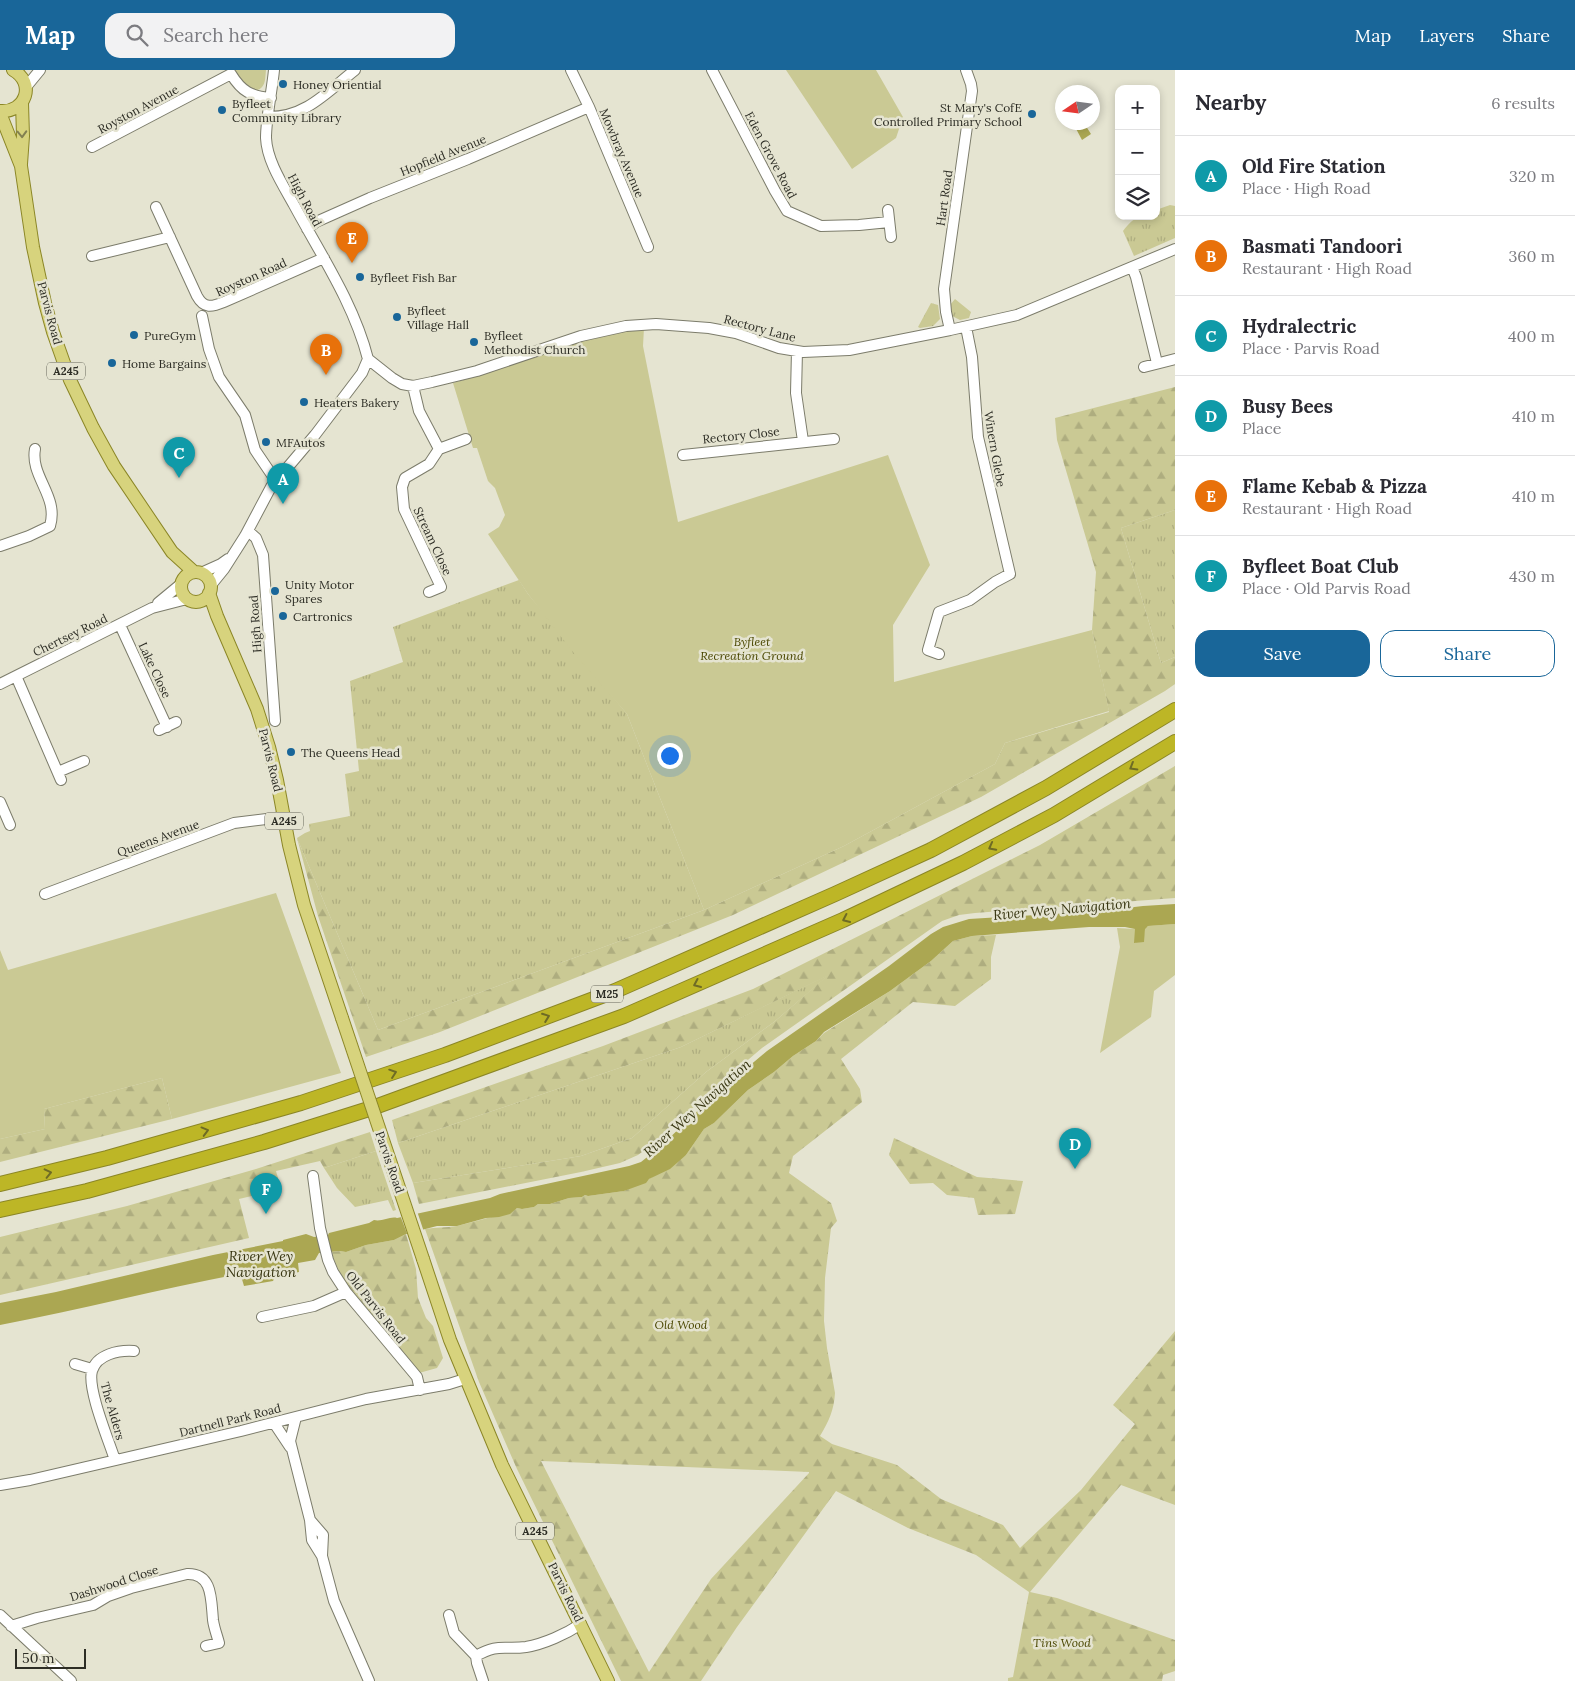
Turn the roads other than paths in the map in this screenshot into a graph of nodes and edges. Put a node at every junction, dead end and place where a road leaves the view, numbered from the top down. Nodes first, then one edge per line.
1 (40, 70) edge
2 (274, 70) edge
3 (355, 70) edge
4 (571, 70) edge
5 (712, 70) edge
6 (966, 70) edge
7 (18, 71) edge
8 (26, 87) junction
9 (271, 98) junction
10 (22, 103) junction
11 (589, 107) junction
12 (1, 111) edge
13 (269, 117) junction
14 (92, 147) dead end
15 (20, 166) junction
16 (156, 207) dead end
17 (888, 210) dead end
18 (890, 222) junction
19 (306, 229) junction
20 (170, 237) junction
21 (891, 237) dead end
22 (648, 247) dead end
23 (1175, 249) edge
24 (92, 256) dead end
25 (324, 258) junction
26 (1132, 268) junction
27 (202, 316) dead end
28 (966, 327) junction
29 (950, 330) junction
30 (797, 351) junction
31 (368, 359) junction
32 (1175, 359) edge
33 (1158, 363) junction
34 (1144, 367) dead end
35 (413, 386) junction
36 (834, 438) dead end
37 (466, 439) dead end
38 (803, 441) junction
39 (35, 449) dead end
40 (439, 450) junction
41 (683, 454) dead end
42 (276, 481) junction
43 (248, 531) junction
44 (0, 546) edge
45 (231, 556) junction
46 (190, 577) junction
47 (210, 589) junction
48 (429, 592) dead end
49 (193, 600) junction
50 (152, 608) junction
51 (120, 625) junction
52 (221, 626) junction
53 (939, 654) dead end
54 (16, 676) junction
55 (0, 684) edge
56 (1175, 710) edge
57 (275, 721) dead end
58 (168, 726) dead end
59 (1175, 742) edge
60 (84, 760) dead end
61 (0, 802) edge
62 (283, 817) junction
63 (5, 820) edge
64 (45, 894) dead end
65 (314, 1176) dead end
66 (0, 1184) edge
67 (0, 1210) edge
68 (346, 1292) junction
69 (262, 1317) dead end
70 (134, 1351) dead end
71 (74, 1364) dead end
72 (92, 1369) junction
73 (465, 1378) junction
74 (420, 1390) junction
75 (296, 1417) junction
76 (274, 1423) junction
77 (291, 1448) junction
78 (115, 1460) junction
79 (0, 1485) edge
80 (0, 1615) edge
81 (449, 1615) dead end
82 (581, 1624) junction
83 (11, 1626) junction
84 (206, 1646) dead end
85 (476, 1656) junction
86 (71, 1681) edge
87 (369, 1681) edge
88 (483, 1681) edge
89 (608, 1681) edge

1 - 8 street
2 - 9 street, High Road
3 - 13 street
4 - 11 street, Mowbray Avenue
5 - 18 street, Eden Grove Road
6 - 29 street, Hart Road
7 - 8 main road
8 - 10 main road, A245
9 - 13 street, High Road
9 - 14 street, Royston Avenue
10 - 12 main road, A245
10 -> 15 main road, Parvis Road / A245
11 - 19 street, Hopfield Avenue
11 - 22 street, Mowbray Avenue
12 - 15 main road, Parvis Road / A245
13 - 19 street, High Road
15 - 46 main road, Parvis Road / A245
16 - 20 street, Royston Road
17 - 18 street
18 - 21 street
19 - 25 street, High Road
20 - 24 street
20 - 25 street, Royston Road
23 - 26 street, Rectory Lane
25 - 31 street, High Road
26 - 28 street, Rectory Lane
26 - 33 street
27 - 42 street
28 - 29 street, Rectory Lane
28 - 53 street, Winern Glebe
29 - 30 street, Rectory Lane
30 - 35 street, Rectory Lane
30 - 38 street
31 - 35 street
31 - 42 street
32 - 33 street
33 - 34 street
35 - 40 street
36 - 38 street, Rectory Close
37 - 40 street, Stream Close
38 - 41 street, Rectory Close
39 - 44 street
40 - 48 street, Stream Close
42 - 43 street
43 - 45 street
43 - 57 street, High Road
45 - 46 street
45 - 47 street
46 - 47 main road
46 - 49 main road
46 - 50 street, Chertsey Road
47 - 49 main road
47 - 52 main road, Parvis Road / A245
49 - 50 street, Chertsey Road
49 - 52 main road, Parvis Road / A245
50 - 51 street, Chertsey Road
51 - 54 street, Chertsey Road
51 - 58 street, Lake Close
52 - 62 main road, Parvis Road / A245
54 - 55 street, Chertsey Road
54 - 60 street
66 -> 56 highway, M25
59 -> 67 highway, M25
61 - 63 street
62 - 64 street, Queens Avenue
62 - 73 main road, Parvis Road / A245, bridge
65 - 68 street, Old Parvis Road
68 - 69 street
68 - 74 street, Old Parvis Road
70 - 72 street, The Alders
71 - 72 street, The Alders
72 - 78 street, The Alders
73 - 74 street, Dartnell Park Road
73 - 82 main road, Parvis Road / A245
74 - 75 street, Dartnell Park Road
75 - 76 street, Dartnell Park Road
75 - 77 street
76 - 77 street
76 - 78 street, Dartnell Park Road
77 - 87 street
78 - 79 street, Dartnell Park Road
80 - 83 street
81 - 85 street
82 - 85 street
82 - 89 main road, Parvis Road / A245
83 - 84 street, Dashwood Close
83 - 86 street
85 - 88 street

